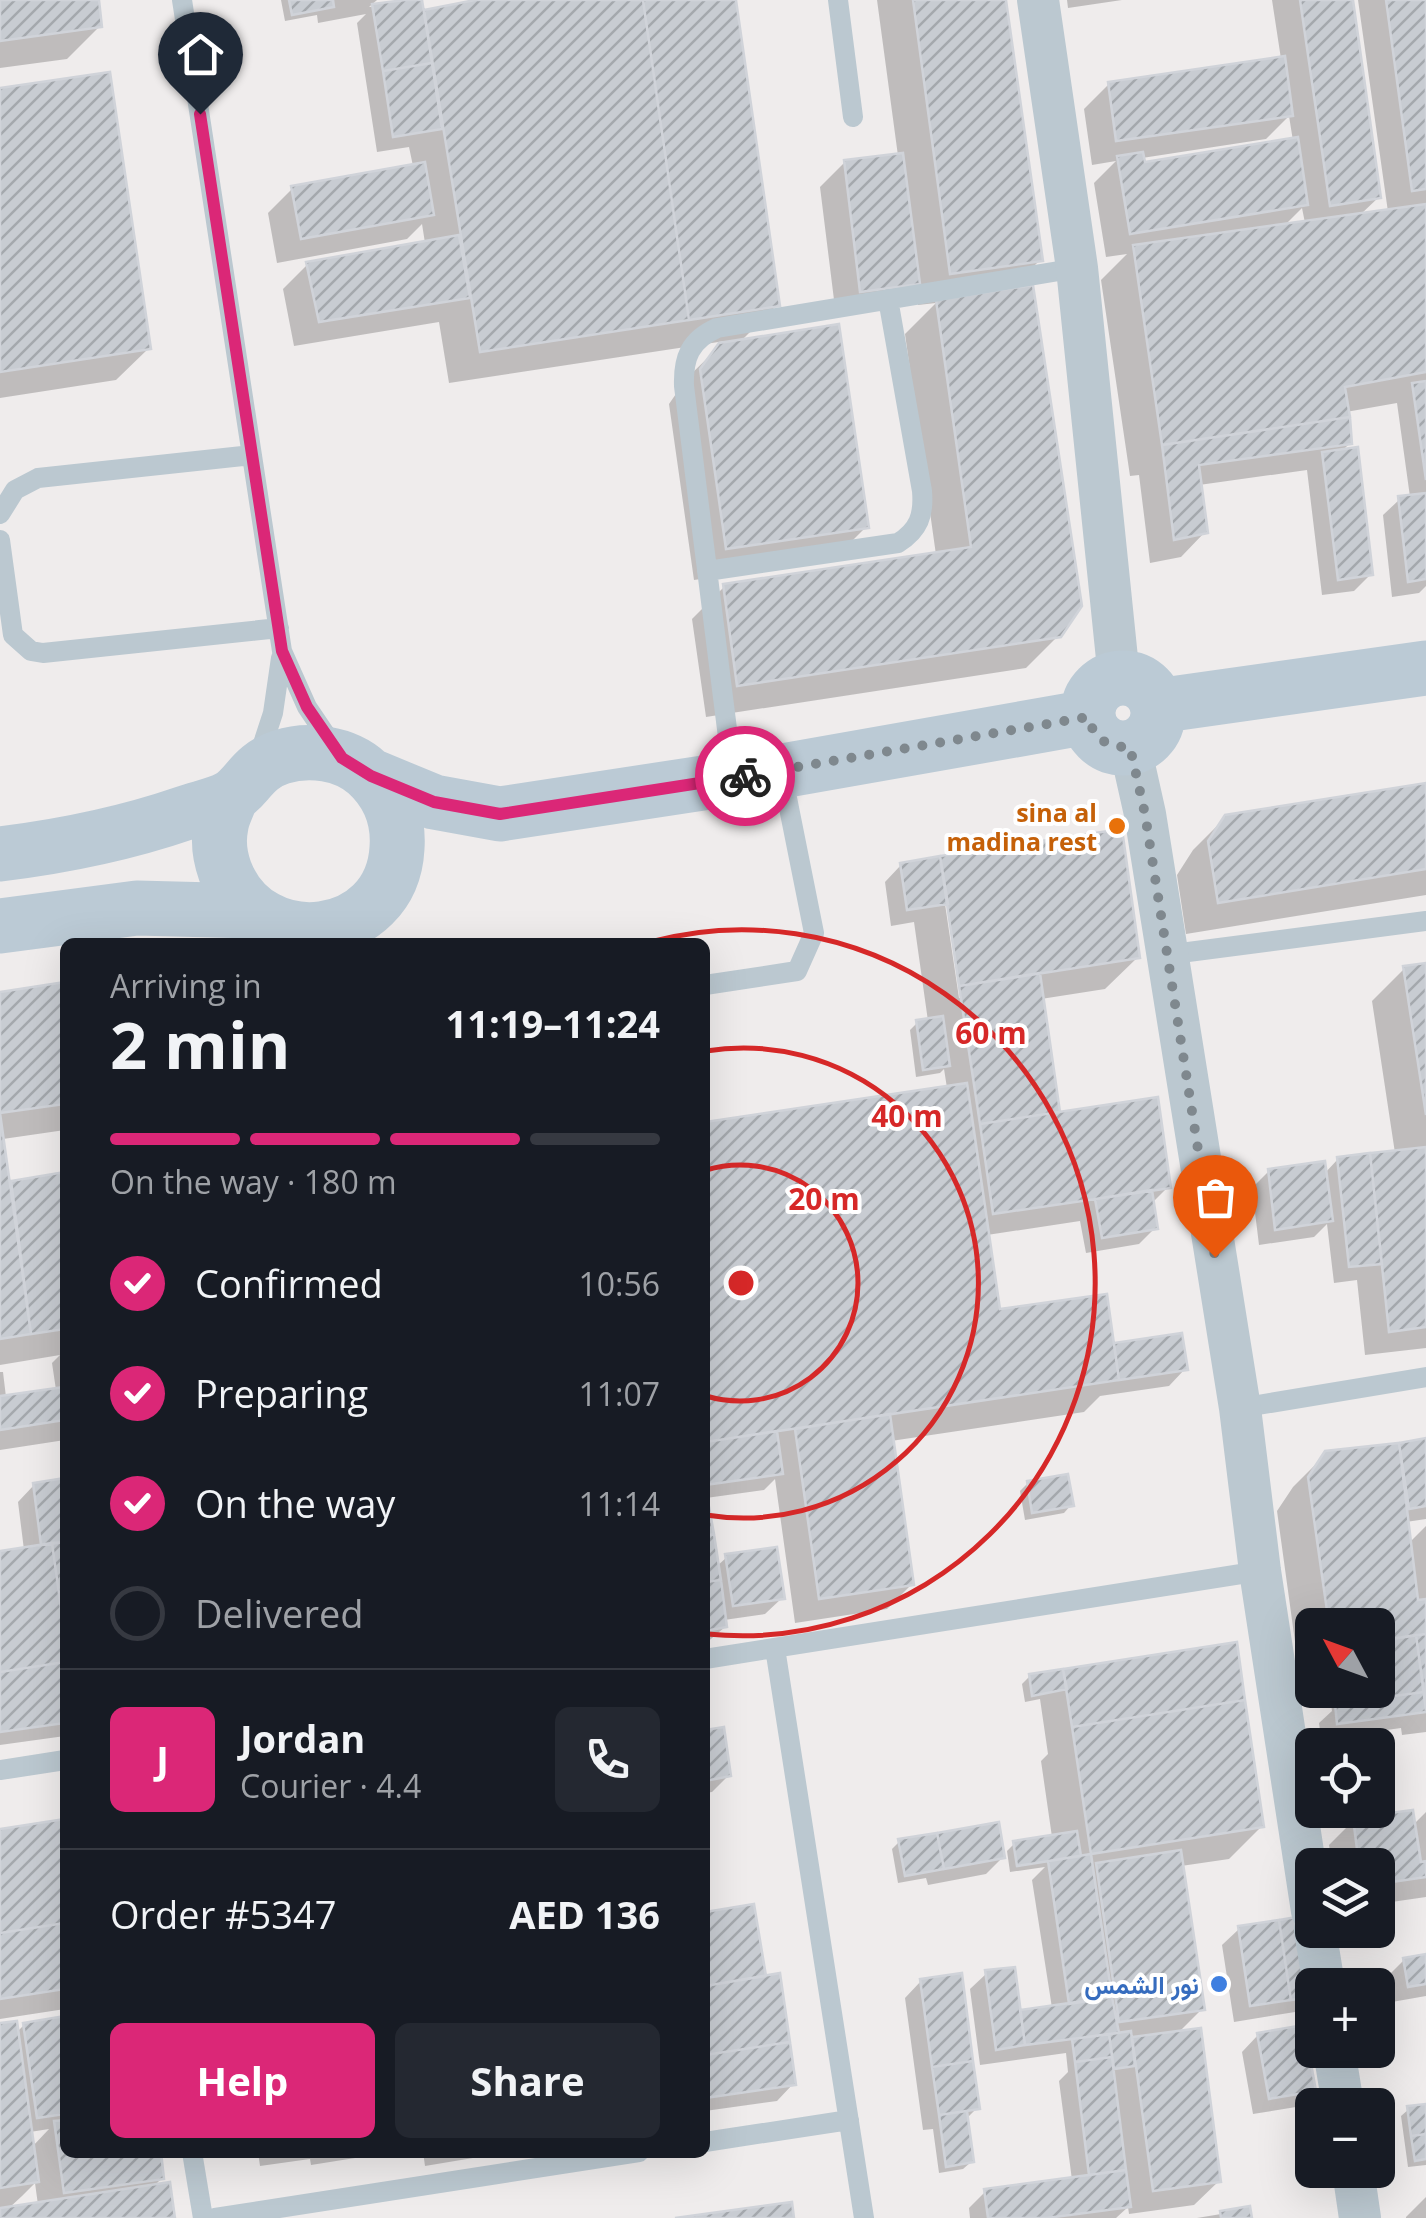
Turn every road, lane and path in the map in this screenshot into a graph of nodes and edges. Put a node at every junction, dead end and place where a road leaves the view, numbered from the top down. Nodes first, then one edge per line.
1 (182, 0) edge
2 (838, 0) edge
3 (1038, 0) edge
4 (853, 116) dead end
5 (1078, 268) junction
6 (888, 300) junction
7 (252, 456) junction
8 (0, 514) edge
9 (0, 540) edge
10 (707, 571) junction
11 (279, 628) junction
12 (282, 651) junction
13 (1426, 668) edge
14 (1124, 712) junction
15 (356, 767) junction
16 (757, 775) junction
17 (242, 785) junction
18 (500, 814) junction
19 (0, 854) edge
20 (367, 914) edge
21 (1426, 921) edge
22 (265, 924) edge
23 (0, 926) edge
24 (1165, 955) junction
25 (710, 985) edge
26 (1426, 1377) edge
27 (1240, 1408) junction
28 (1260, 1572) junction
29 (775, 1648) junction
30 (710, 1658) edge
31 (60, 1761) edge
32 (0, 1770) edge
33 (1302, 1848) edge
34 (849, 2120) junction
35 (710, 2141) edge
36 (193, 2158) edge
37 (600, 2158) edge
38 (1356, 2188) edge
39 (203, 2218) edge
40 (215, 2218) edge
41 (864, 2218) edge
42 (1360, 2218) edge

1 - 7 lane
2 - 4 lane
3 - 5 street
5 - 6 lane
5 - 14 street
6 - 10 lane
6 - 10 lane
7 - 8 lane
7 - 11 lane
9 - 11 lane
10 - 16 lane
11 - 12 lane
12 - 15 lane
12 - 17 lane
13 - 14 street
14 - 16 street
14 - 24 street
15 - 17 street
15 - 18 street
15 - 20 street
16 - 18 street
16 - 25 lane
17 - 19 street
17 - 22 street
18 - 20 street
20 - 22 street
21 - 24 lane
22 - 23 street
24 - 27 street
26 - 27 lane
27 - 28 street
28 - 29 lane
28 - 33 street
29 - 30 lane
29 - 34 lane
31 - 32 lane
34 - 35 lane
34 - 41 lane
36 - 39 lane
37 - 40 lane
38 - 42 street

